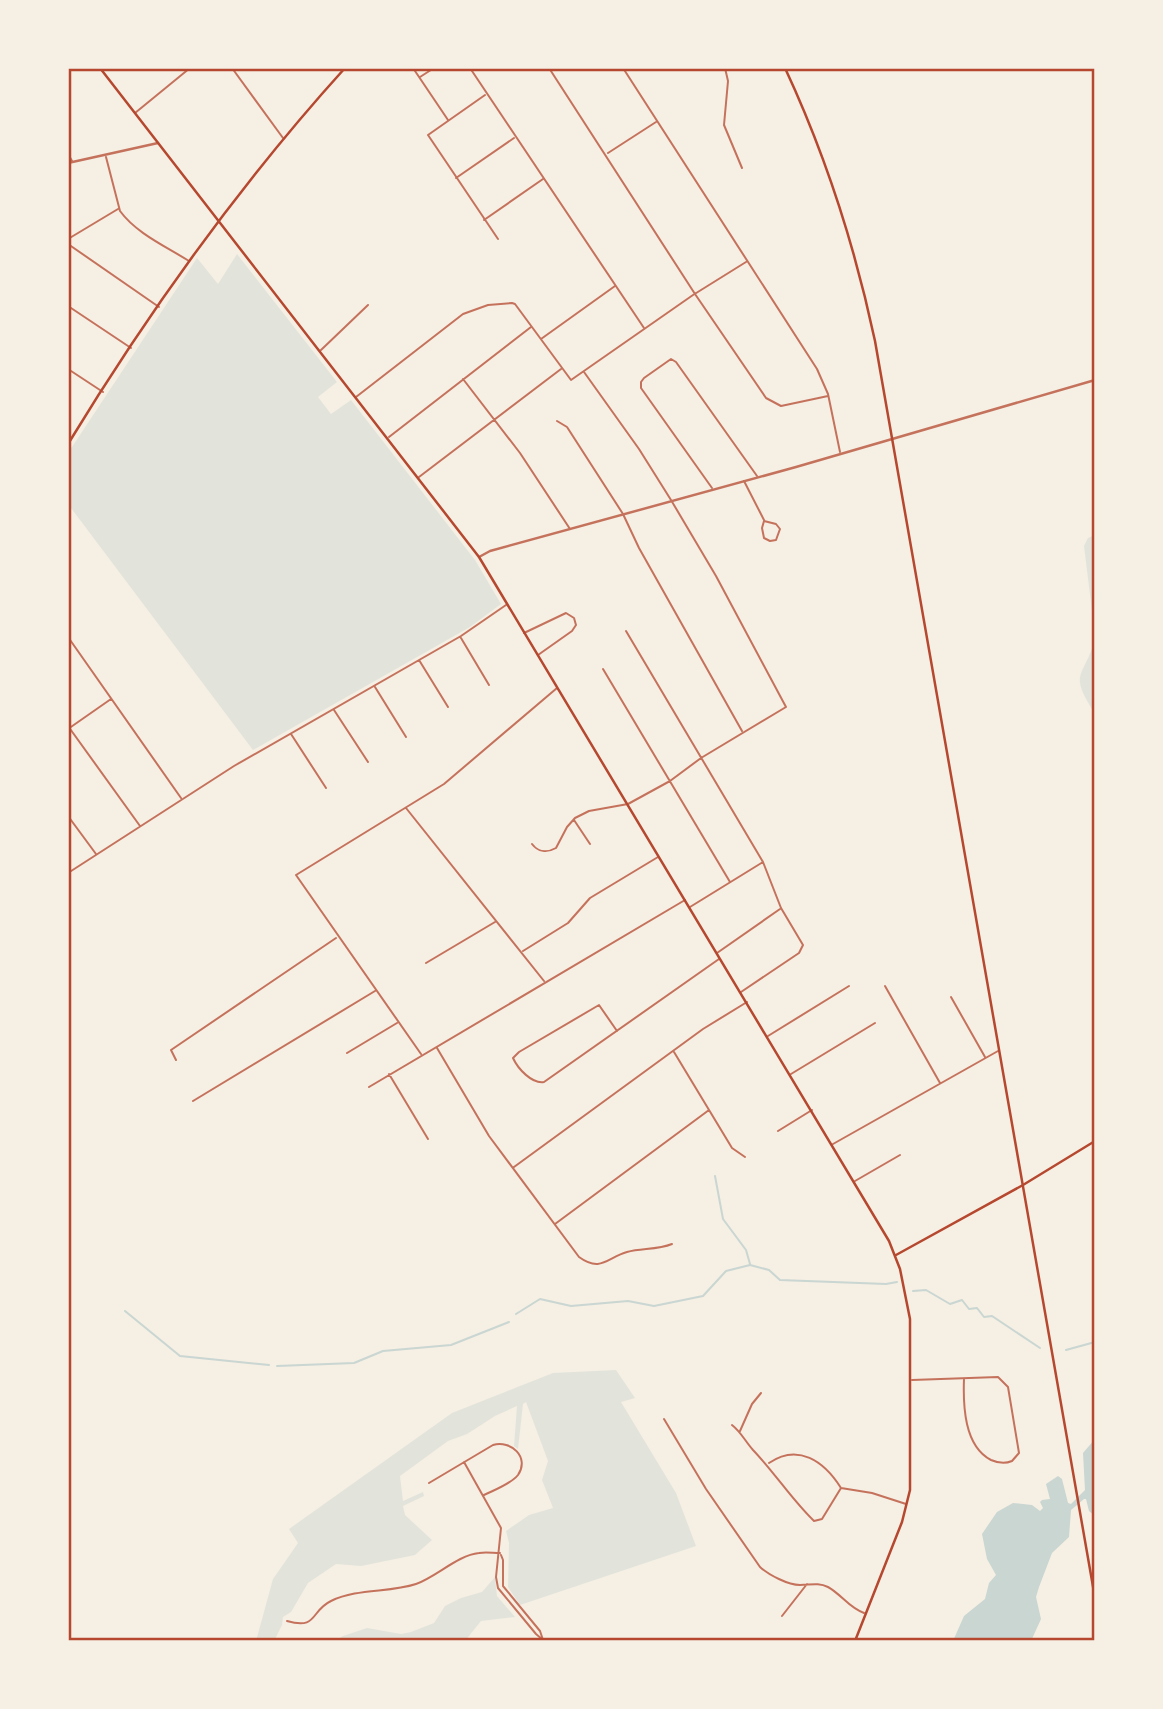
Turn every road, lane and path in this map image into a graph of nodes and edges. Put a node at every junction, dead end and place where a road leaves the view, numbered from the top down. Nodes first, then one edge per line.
1 (100, 68) edge
2 (191, 68) edge
3 (232, 68) edge
4 (345, 68) edge
5 (413, 68) edge
6 (434, 68) edge
7 (470, 68) edge
8 (549, 68) edge
9 (623, 68) edge
10 (725, 68) edge
11 (785, 68) edge
12 (420, 78) junction
13 (487, 94) junction
14 (135, 113) junction
15 (448, 121) junction
16 (657, 121) junction
17 (515, 137) junction
18 (283, 138) junction
19 (158, 143) junction
20 (68, 154) edge
21 (106, 154) junction
22 (606, 154) junction
23 (71, 162) edge
24 (741, 167) dead end
25 (456, 178) junction
26 (544, 179) junction
27 (119, 209) junction
28 (219, 220) junction
29 (484, 220) junction
30 (68, 239) edge
31 (498, 239) dead end
32 (68, 244) edge
33 (190, 261) junction
34 (746, 262) junction
35 (616, 285) junction
36 (694, 294) junction
37 (368, 305) dead end
38 (68, 306) edge
39 (159, 307) junction
40 (532, 327) junction
41 (645, 328) junction
42 (541, 339) junction
43 (131, 348) junction
44 (320, 350) junction
45 (68, 369) edge
46 (562, 369) junction
47 (584, 372) junction
48 (463, 379) junction
49 (1095, 380) edge
50 (103, 392) junction
51 (828, 396) junction
52 (356, 397) junction
53 (494, 419) junction
54 (557, 421) dead end
55 (388, 437) junction
56 (893, 438) junction
57 (68, 444) edge
58 (840, 453) junction
59 (419, 477) junction
60 (758, 477) junction
61 (744, 481) junction
62 (712, 489) junction
63 (671, 500) junction
64 (623, 514) junction
65 (764, 521) junction
66 (570, 529) junction
67 (479, 557) junction
68 (507, 604) junction
69 (626, 631) dead end
70 (524, 633) junction
71 (461, 636) junction
72 (68, 637) edge
73 (537, 655) junction
74 (419, 660) junction
75 (603, 669) dead end
76 (489, 685) dead end
77 (375, 686) junction
78 (557, 688) junction
79 (111, 698) junction
80 (448, 707) dead end
81 (334, 709) junction
82 (69, 728) edge
83 (743, 732) junction
84 (292, 734) junction
85 (406, 737) dead end
86 (701, 758) junction
87 (368, 762) dead end
88 (670, 780) junction
89 (326, 788) dead end
90 (182, 799) junction
91 (628, 804) junction
92 (406, 808) junction
93 (68, 816) edge
94 (573, 819) junction
95 (140, 827) junction
96 (532, 844) dead end
97 (590, 844) dead end
98 (97, 855) junction
99 (659, 856) junction
100 (763, 862) junction
101 (68, 873) edge
102 (730, 882) junction
103 (685, 900) junction
104 (690, 907) junction
105 (781, 908) junction
106 (496, 922) junction
107 (337, 937) junction
108 (521, 951) junction
109 (717, 953) junction
110 (720, 958) junction
111 (426, 963) dead end
112 (545, 982) junction
113 (849, 986) dead end
114 (885, 986) dead end
115 (375, 991) junction
116 (741, 992) junction
117 (951, 997) dead end
118 (747, 1002) junction
119 (398, 1023) junction
120 (875, 1023) dead end
121 (617, 1031) junction
122 (768, 1036) junction
123 (436, 1046) junction
124 (999, 1051) junction
125 (674, 1052) junction
126 (347, 1053) dead end
127 (421, 1054) junction
128 (986, 1058) junction
129 (176, 1060) dead end
130 (389, 1073) junction
131 (791, 1074) junction
132 (940, 1083) junction
133 (369, 1087) dead end
134 (193, 1101) dead end
135 (709, 1110) junction
136 (812, 1110) junction
137 (778, 1130) dead end
138 (428, 1139) dead end
139 (1095, 1141) edge
140 (833, 1144) junction
141 (900, 1155) dead end
142 (745, 1157) dead end
143 (514, 1168) junction
144 (855, 1181) junction
145 (1023, 1185) junction
146 (554, 1225) junction
147 (672, 1244) dead end
148 (896, 1255) junction
149 (964, 1379) junction
150 (911, 1380) junction
151 (761, 1393) dead end
152 (664, 1419) dead end
153 (732, 1425) dead end
154 (740, 1432) junction
155 (464, 1462) junction
156 (768, 1464) junction
157 (429, 1483) dead end
158 (841, 1488) junction
159 (483, 1496) junction
160 (908, 1504) junction
161 (500, 1553) junction
162 (808, 1584) junction
163 (1095, 1598) edge
164 (865, 1613) junction
165 (782, 1616) dead end
166 (287, 1620) dead end
167 (543, 1640) edge
168 (855, 1641) edge

1 - 14 main road
2 - 14 street
3 - 18 street
4 - 18 main road
5 - 12 street
6 - 12 street
7 - 13 street
8 - 22 street
9 - 16 street
10 - 24 street
11 - 56 main road
12 - 15 street
13 - 15 street
13 - 17 street
14 - 19 main road
15 - 25 street
16 - 22 street
16 - 34 street
17 - 25 street
17 - 26 street
18 - 28 main road
19 - 21 street
19 - 28 main road
20 - 23 street
21 - 23 street
21 - 27 street
22 - 36 street
25 - 29 street
26 - 29 street
26 - 35 street
27 - 30 street
27 - 33 street
28 - 33 main road
28 - 44 main road
29 - 31 street
32 - 39 street
33 - 39 main road
34 - 36 street
34 - 51 street
35 - 41 street
35 - 42 street
36 - 41 street
36 - 51 street
37 - 44 street
38 - 43 street
39 - 43 main road
40 - 42 street
40 - 48 street
40 - 52 street
41 - 47 street
42 - 46 street
43 - 50 main road
44 - 52 main road
45 - 50 street
46 - 47 street
46 - 53 street
47 - 63 street
48 - 53 street
48 - 55 street
49 - 56 street
50 - 57 main road
51 - 58 street
52 - 55 main road
53 - 59 street
53 - 66 street
54 - 64 street
55 - 59 main road
56 - 58 street
56 - 124 main road
58 - 60 street
59 - 67 main road
60 - 61 street
60 - 62 street
61 - 62 street
61 - 65 street
62 - 63 street
63 - 64 street
63 - 83 street
64 - 66 street
64 - 83 street
65 - 65 street
66 - 67 street
67 - 68 main road
68 - 70 main road
68 - 71 street
69 - 86 street
70 - 73 main road
70 - 73 street
71 - 74 street
71 - 76 street
72 - 79 street
73 - 78 main road
74 - 77 street
74 - 80 street
75 - 88 street
77 - 81 street
77 - 85 street
78 - 91 main road
78 - 92 street
79 - 82 street
79 - 90 street
81 - 84 street
81 - 87 street
82 - 95 street
83 - 86 street
84 - 89 street
84 - 90 street
86 - 88 street
86 - 100 street
88 - 91 street
88 - 102 street
90 - 95 street
91 - 94 street
91 - 99 main road
92 - 106 street
92 - 107 street
93 - 98 street
94 - 96 street
94 - 97 street
95 - 98 street
98 - 101 street
99 - 103 main road
99 - 108 street
100 - 102 street
100 - 105 street
102 - 104 street
103 - 104 main road
103 - 112 street
104 - 109 main road
105 - 109 street
105 - 116 street
106 - 108 street
106 - 111 street
107 - 115 street
107 - 129 street
108 - 112 street
109 - 110 main road
110 - 116 main road
110 - 121 street
112 - 123 street
113 - 122 street
114 - 132 street
115 - 119 street
115 - 134 street
116 - 118 main road
117 - 128 street
118 - 122 main road
118 - 125 street
119 - 126 street
119 - 127 street
120 - 131 street
121 - 121 street
122 - 131 main road
123 - 127 street
123 - 143 street
124 - 128 street
124 - 145 main road
125 - 135 street
125 - 143 street
127 - 130 street
128 - 132 street
130 - 133 street
130 - 138 street
131 - 136 main road
132 - 140 street
135 - 142 street
135 - 146 street
136 - 137 street
136 - 140 main road
139 - 145 main road
140 - 144 main road
141 - 144 street
143 - 146 street
144 - 148 main road
145 - 148 main road
145 - 163 main road
146 - 147 street
148 - 150 main road
149 - 149 street
149 - 150 street
150 - 160 main road
151 - 154 street
152 - 162 street
153 - 154 street
154 - 156 street
155 - 157 street
155 - 159 street
155 - 159 street
156 - 158 street
156 - 158 street
158 - 160 street
159 - 161 street
160 - 164 main road
161 - 166 street
161 - 167 street
161 - 167 street
162 - 164 street
162 - 165 street
164 - 168 main road

